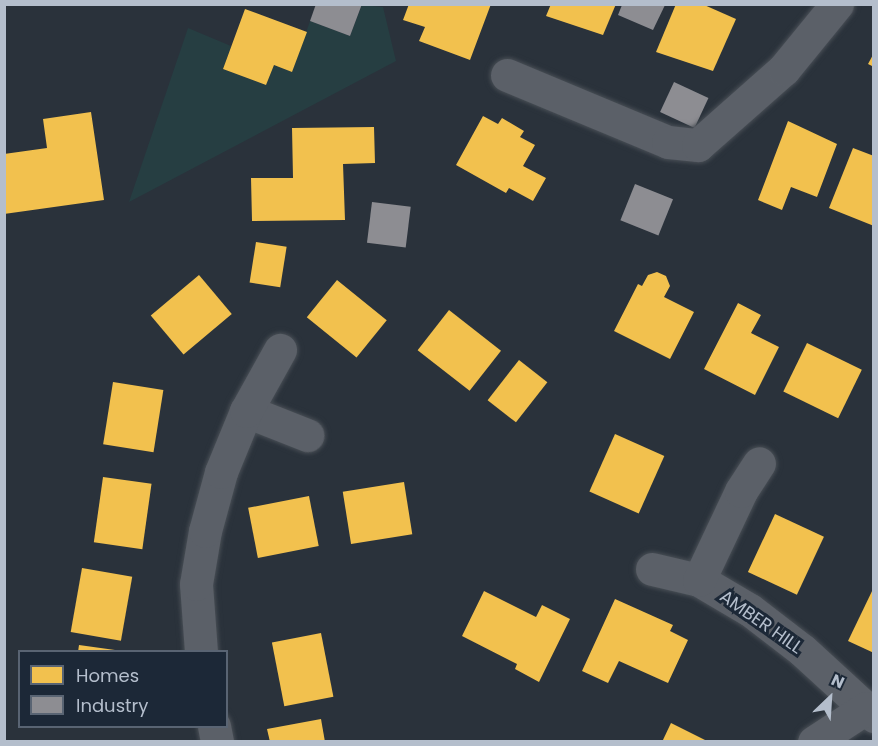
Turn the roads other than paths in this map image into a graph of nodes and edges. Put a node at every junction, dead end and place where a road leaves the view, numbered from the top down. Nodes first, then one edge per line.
1 (837, 4) edge
2 (507, 75) dead end
3 (280, 351) dead end
4 (246, 411) junction
5 (307, 435) dead end
6 (759, 463) dead end
7 (652, 569) dead end
8 (699, 580) junction
9 (201, 650) edge
10 (870, 712) edge
11 (814, 741) edge

1 - 2 street
3 - 4 street
4 - 5 street
4 - 9 street
6 - 8 street, AMBER HILL
7 - 8 street, AMBER HILL
8 - 10 street, AMBER HILL
10 - 11 street

